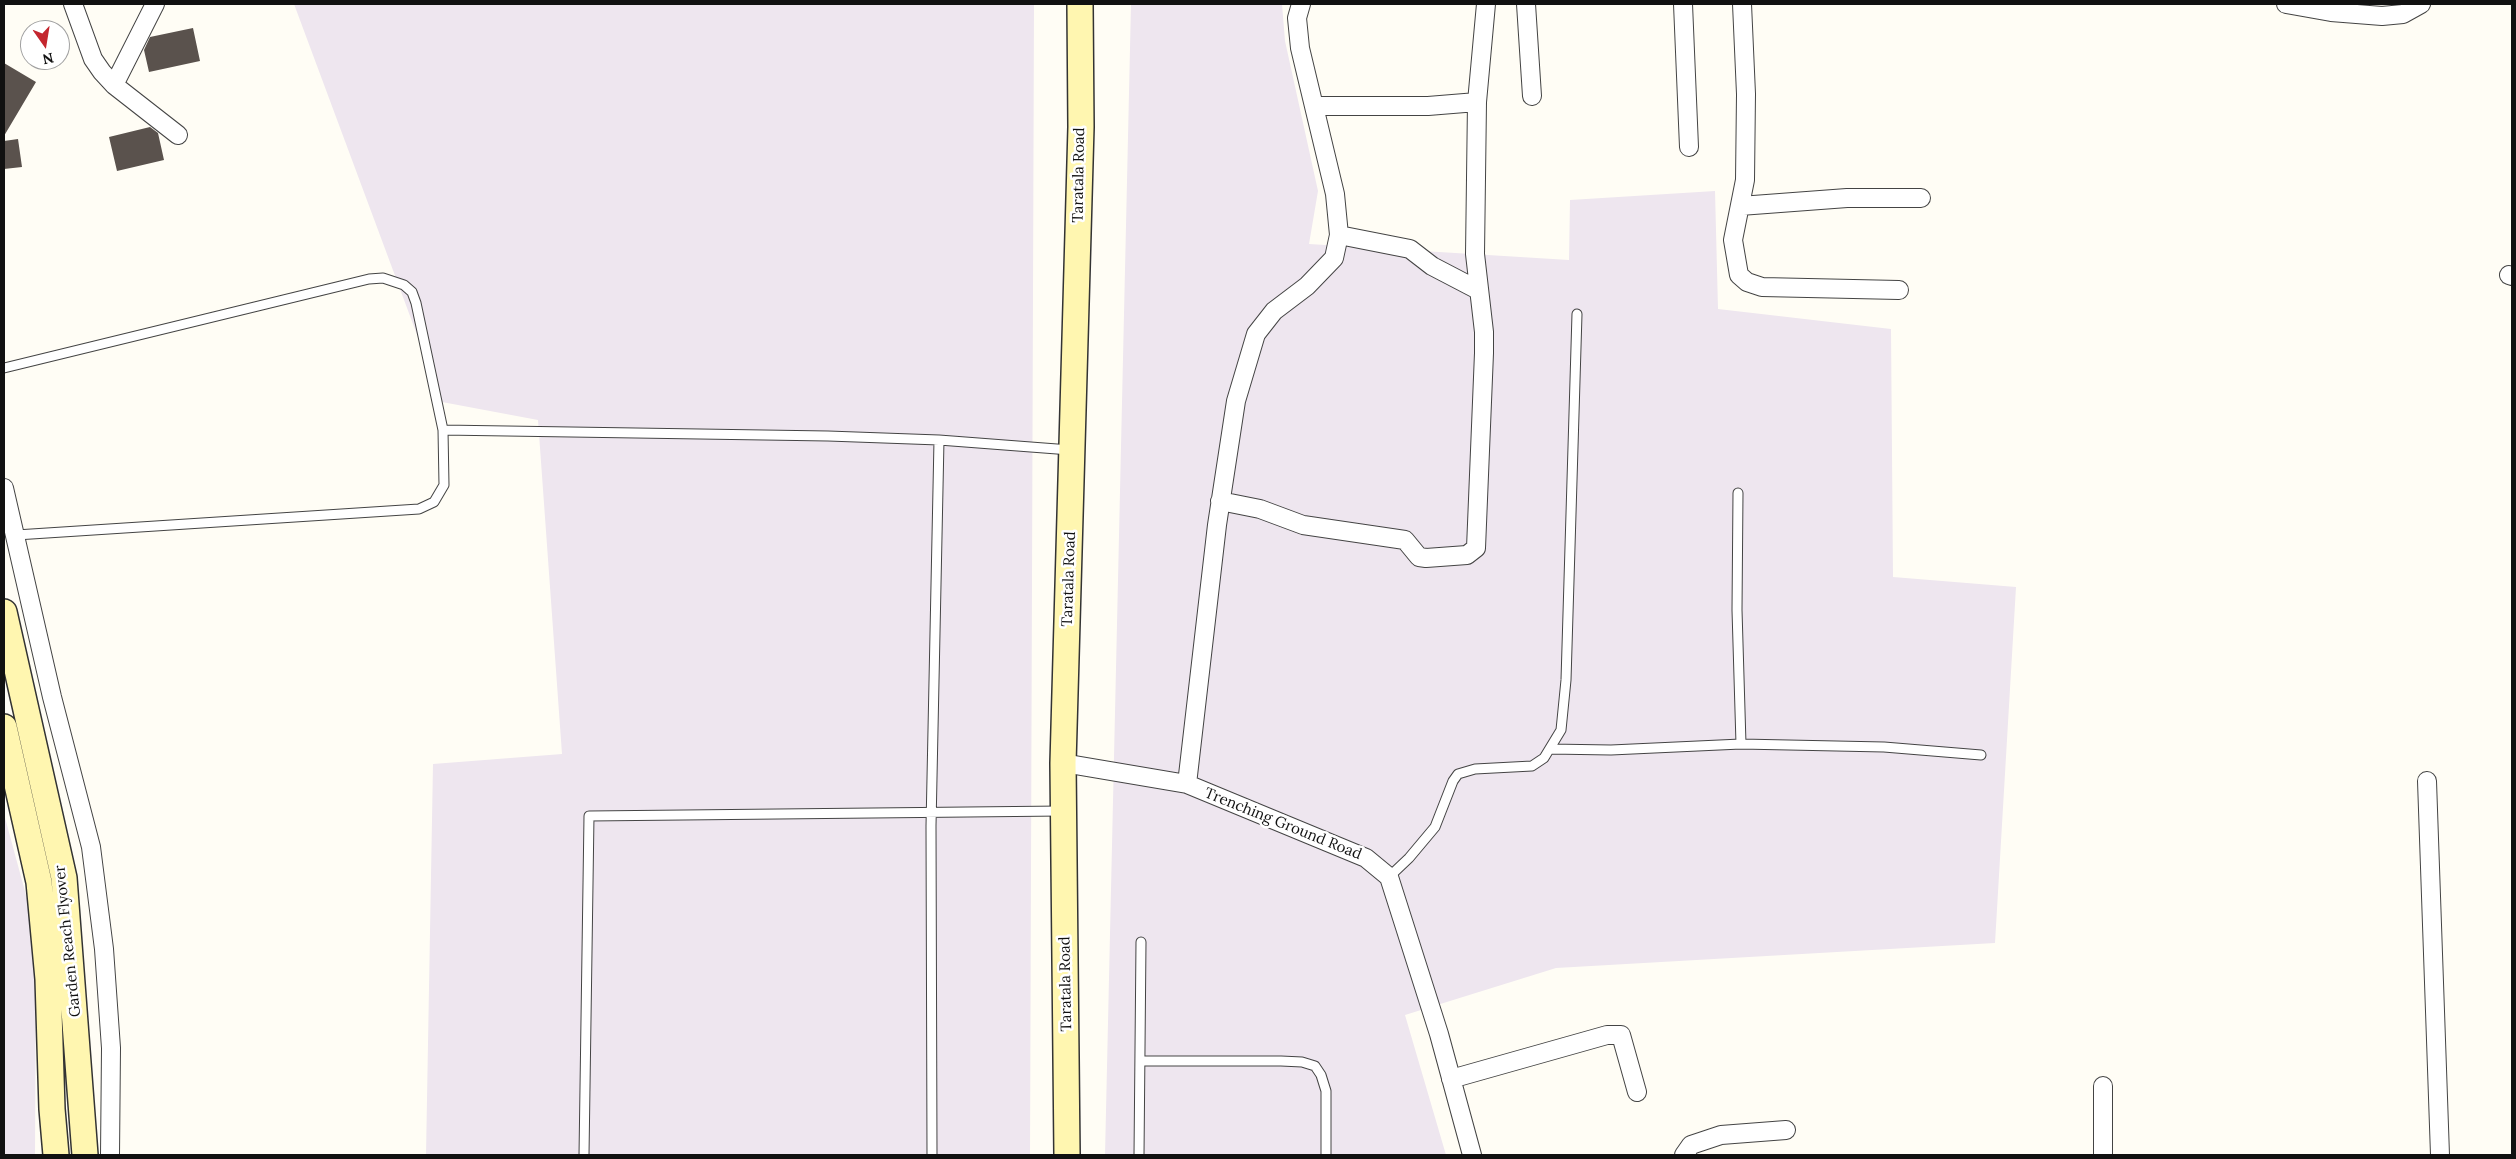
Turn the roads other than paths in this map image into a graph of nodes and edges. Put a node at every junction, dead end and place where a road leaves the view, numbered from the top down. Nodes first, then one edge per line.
1 (72, 4) edge
2 (155, 4) edge
3 (1080, 4) edge
4 (1301, 4) edge
5 (1486, 4) edge
6 (1526, 4) edge
7 (1683, 4) edge
8 (1742, 4) edge
9 (2286, 4) edge
10 (2421, 4) edge
11 (114, 85) junction
12 (1532, 96) dead end
13 (1477, 102) junction
14 (1314, 106) junction
15 (178, 135) dead end
16 (1689, 147) dead end
17 (1921, 198) dead end
18 (1740, 206) junction
19 (1339, 235) junction
20 (1478, 290) junction
21 (1899, 290) dead end
22 (1577, 314) dead end
23 (4, 368) edge
24 (443, 430) junction
25 (940, 440) junction
26 (1073, 450) junction
27 (4, 488) edge
28 (1738, 494) dead end
29 (1220, 501) junction
30 (16, 535) junction
31 (4, 612) edge
32 (4, 727) edge
33 (1741, 744) junction
34 (1550, 749) junction
35 (1980, 755) dead end
36 (1063, 763) junction
37 (2427, 782) dead end
38 (1187, 784) junction
39 (931, 811) junction
40 (1064, 811) junction
41 (1389, 876) junction
42 (1141, 942) dead end
43 (1140, 1061) junction
44 (1451, 1079) junction
45 (2102, 1086) dead end
46 (1636, 1092) dead end
47 (1786, 1130) dead end
48 (56, 1155) edge
49 (85, 1155) edge
50 (110, 1155) edge
51 (584, 1155) edge
52 (932, 1155) edge
53 (1067, 1155) edge
54 (1139, 1155) edge
55 (1326, 1155) edge
56 (1472, 1155) edge
57 (1684, 1155) edge
58 (2103, 1155) edge
59 (2440, 1155) edge

1 - 11 street
2 - 11 street
3 - 26 street, Taratala Road
4 - 14 street
5 - 13 street
6 - 12 street
7 - 16 street
8 - 18 street
9 - 10 street
11 - 15 street
13 - 14 street
13 - 20 street
14 - 19 street
17 - 18 street
18 - 21 street
19 - 20 street
19 - 29 street
20 - 29 street
22 - 34 lane
23 - 24 lane
24 - 25 lane
24 - 30 lane
25 - 26 lane
25 - 39 lane
26 - 36 street, Taratala Road
27 - 30 street
28 - 33 lane
29 - 38 street
30 - 50 street
31 - 49 street, Garden Reach Flyover
32 - 48 street, Garden Reach Flyover
33 - 34 lane
33 - 35 lane
34 - 41 lane
36 - 38 street, Trenching Ground Road
36 - 40 street, Taratala Road
37 - 59 street
38 - 41 street, Trenching Ground Road
39 - 40 lane
39 - 51 lane
39 - 52 lane
40 - 53 street, Taratala Road
41 - 44 street
42 - 43 lane
43 - 54 lane
43 - 55 lane
44 - 46 street
44 - 56 street
45 - 58 street
47 - 57 street

